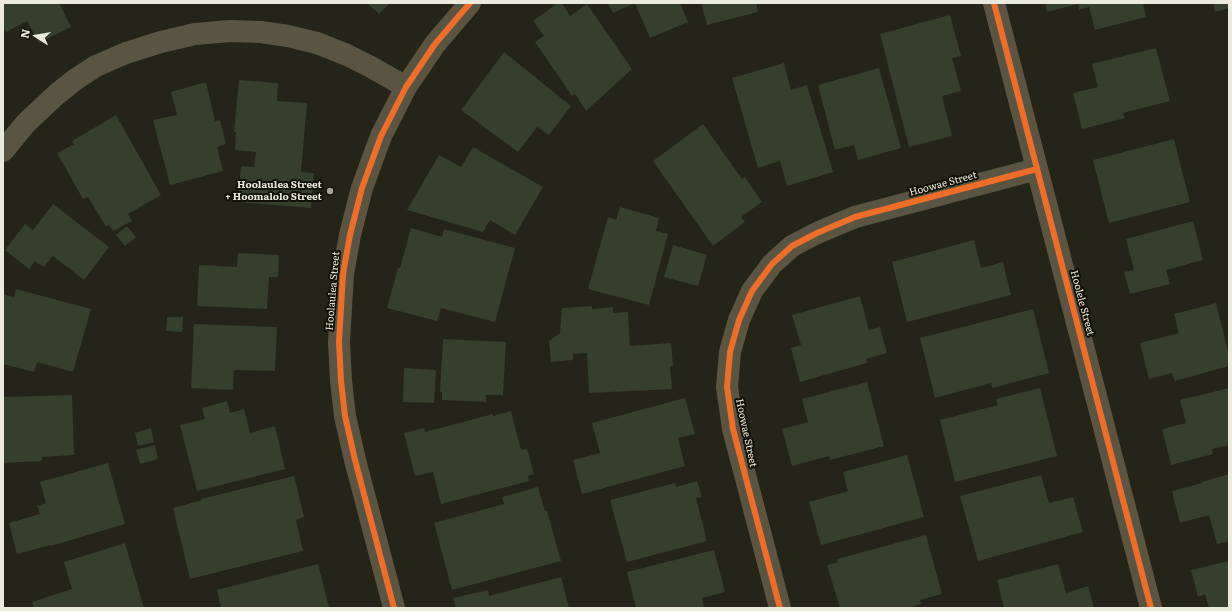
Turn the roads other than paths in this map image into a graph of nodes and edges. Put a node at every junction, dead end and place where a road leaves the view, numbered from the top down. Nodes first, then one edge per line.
1 (470, 3) edge
2 (994, 3) edge
3 (406, 88) junction
4 (3, 151) edge
5 (1037, 169) junction
6 (394, 608) edge
7 (780, 608) edge
8 (1151, 608) edge

1 - 3 street, Hoolaulea Street
2 - 5 street, Hoolele Street
3 - 4 street
3 - 6 street, Hoolaulea Street
5 - 7 street, Hoowae Street
5 - 8 street, Hoolele Street

